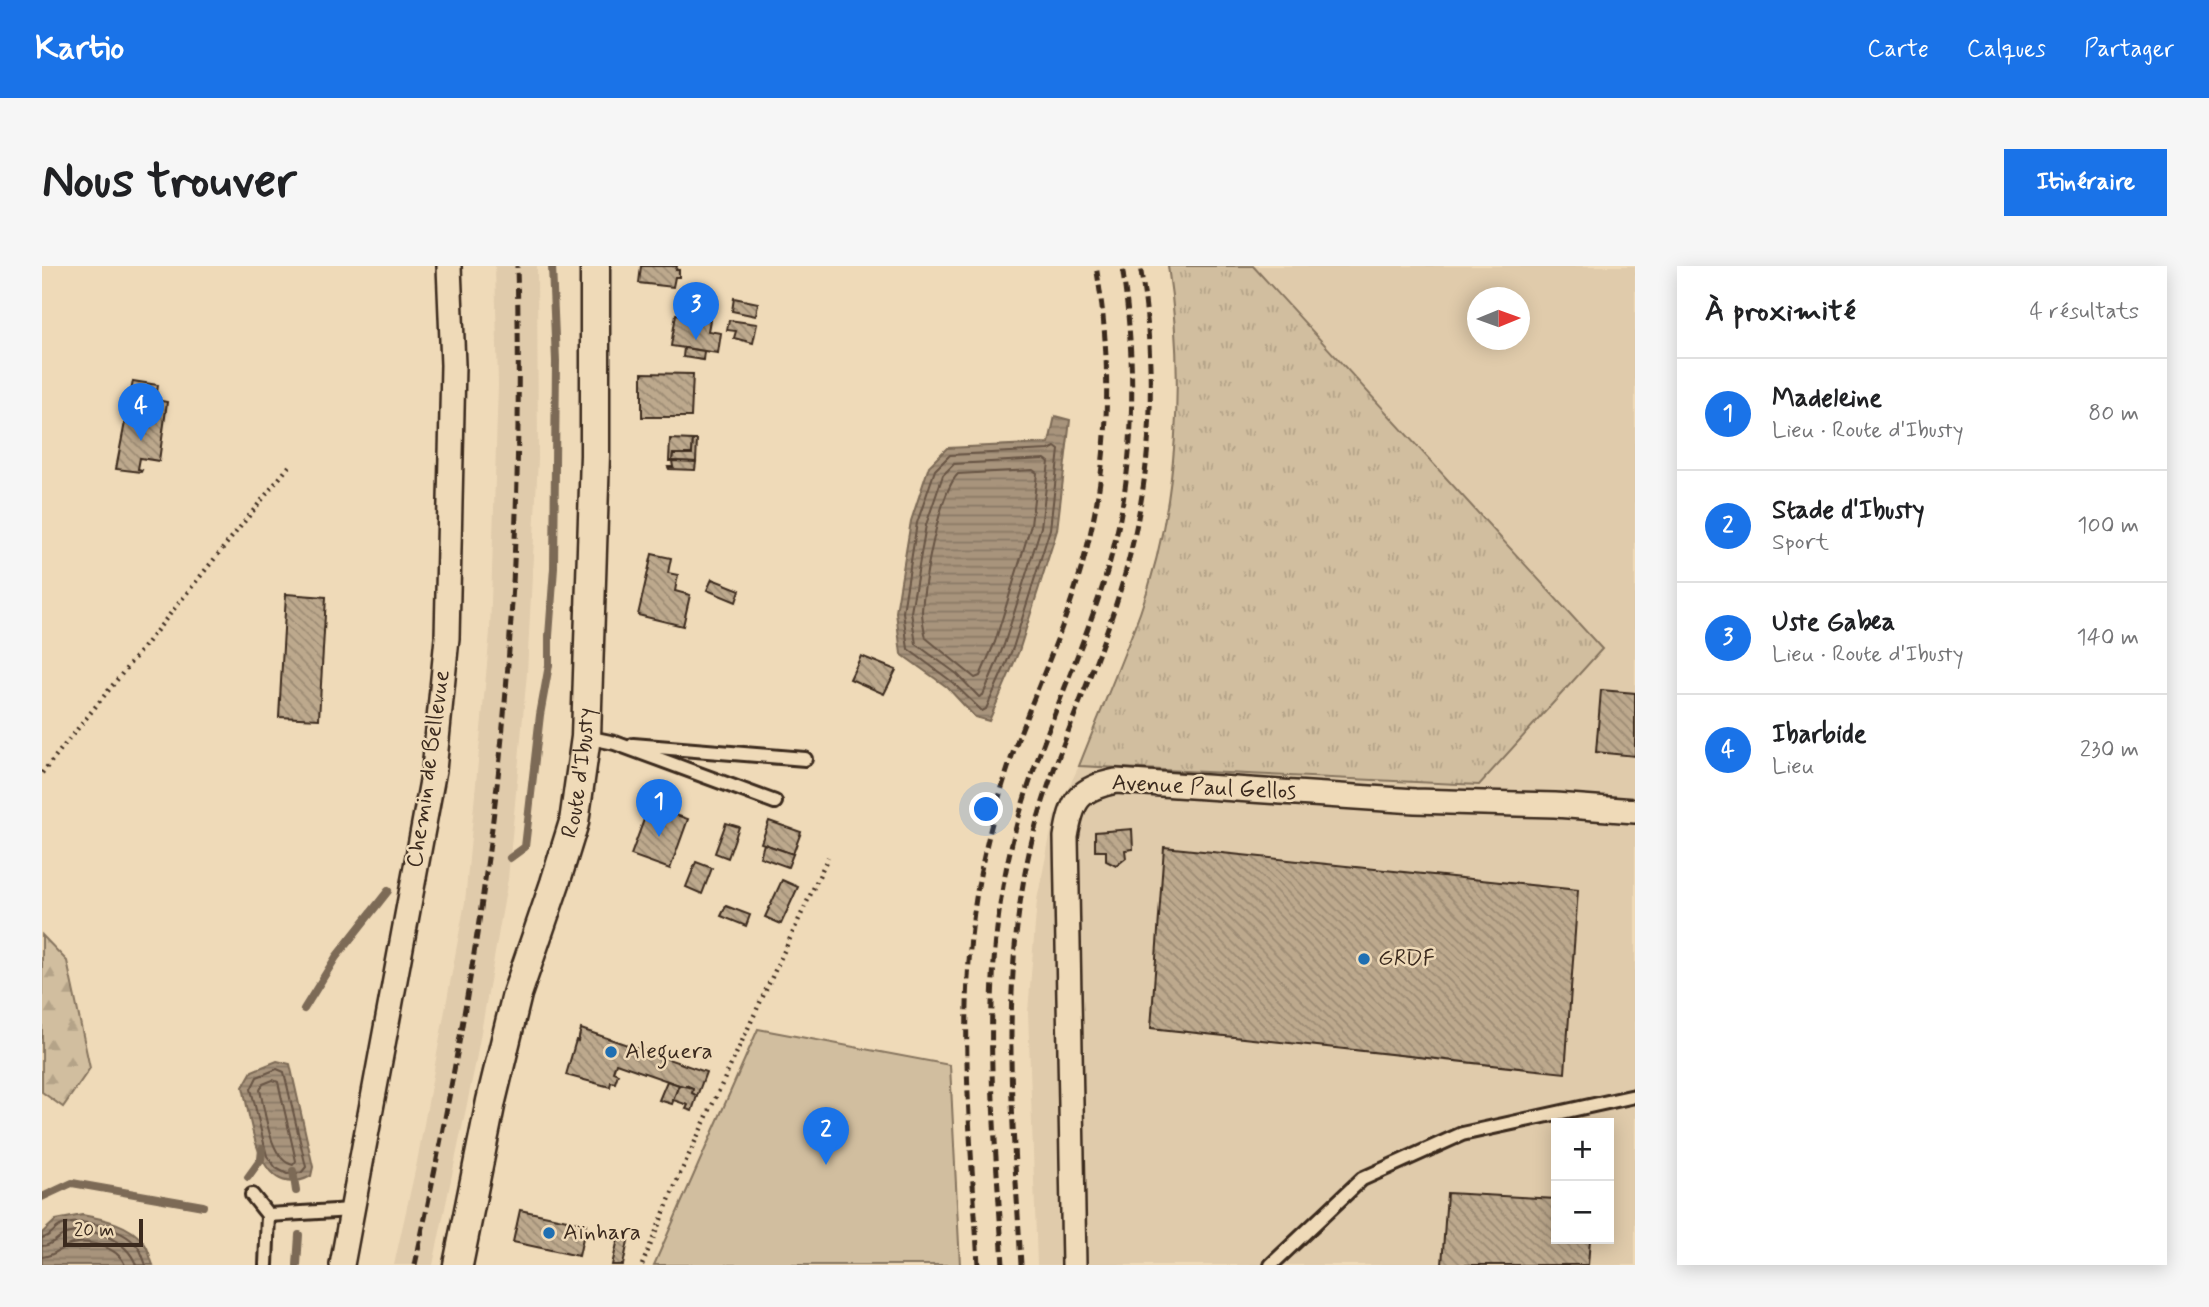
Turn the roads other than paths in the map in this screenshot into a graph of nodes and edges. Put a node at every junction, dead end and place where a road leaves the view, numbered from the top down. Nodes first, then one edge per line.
1 (449, 266) edge
2 (595, 266) edge
3 (586, 737) junction
4 (615, 743) junction
5 (805, 759) dead end
6 (775, 802) dead end
7 (1635, 811) edge
8 (1635, 1096) edge
9 (253, 1195) dead end
10 (352, 1210) junction
11 (268, 1215) junction
12 (266, 1265) edge
13 (342, 1265) edge
14 (458, 1265) edge
15 (1074, 1265) edge
16 (1271, 1265) edge

1 - 10 street, Chemin de Bellevue
2 - 3 street, Route d'Ibusty
3 - 4 lane
3 - 14 street, Route d'Ibusty
4 - 5 lane
4 - 6 lane
7 - 15 street, Avenue Paul Gellos
8 - 16 lane
9 - 11 lane
10 - 11 lane
10 - 13 street, Chemin de Bellevue
11 - 12 lane

